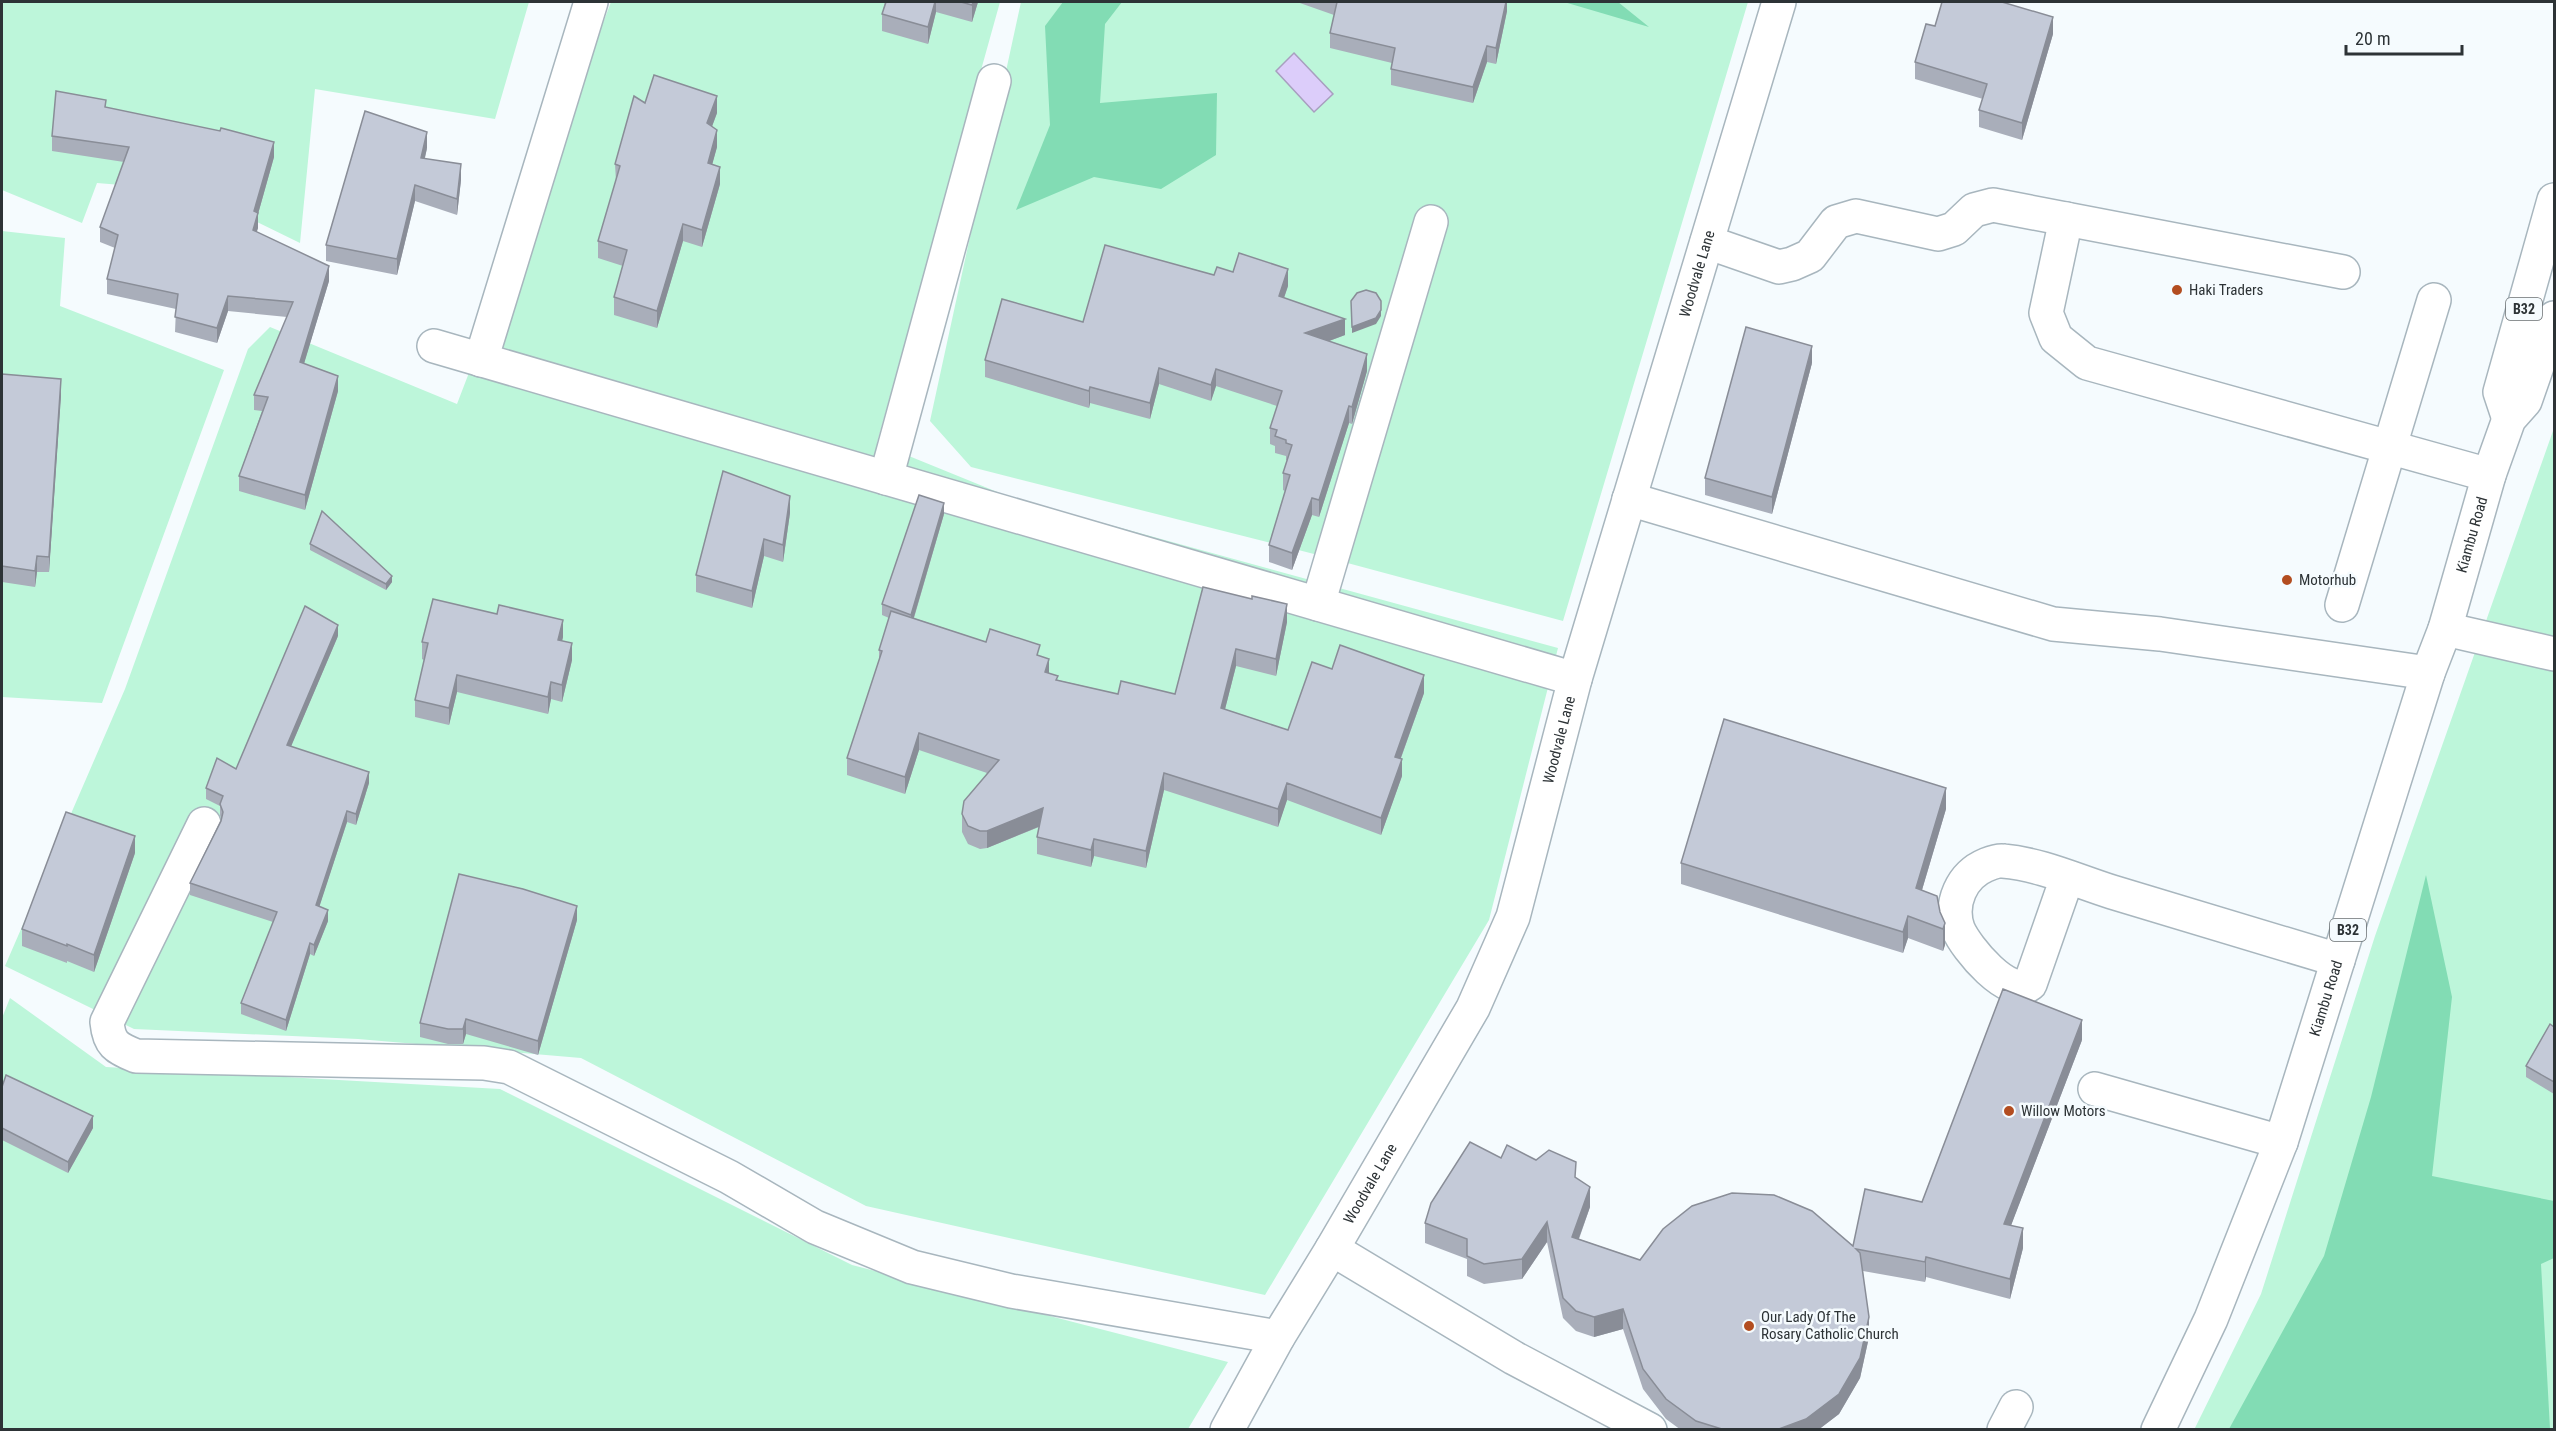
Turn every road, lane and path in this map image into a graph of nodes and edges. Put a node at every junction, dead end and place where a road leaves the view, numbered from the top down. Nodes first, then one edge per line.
1 (591, 2) edge
2 (1779, 2) edge
3 (994, 81) dead end
4 (2554, 200) edge
5 (2066, 219) junction
6 (1431, 222) dead end
7 (1707, 242) junction
8 (2343, 272) dead end
9 (2434, 300) dead end
10 (2554, 318) edge
11 (434, 346) dead end
12 (481, 360) junction
13 (2508, 419) junction
14 (2391, 448) junction
15 (2489, 475) junction
16 (886, 478) junction
17 (1629, 499) junction
18 (1318, 604) junction
19 (2342, 605) dead end
20 (2445, 629) junction
21 (2554, 654) edge
22 (2428, 673) junction
23 (1575, 679) junction
24 (204, 824) dead end
25 (2067, 878) dead end
26 (2338, 960) junction
27 (2096, 1089) dead end
28 (2281, 1142) junction
29 (1332, 1249) junction
30 (1278, 1337) junction
31 (1227, 1430) edge
32 (1650, 1430) edge
33 (2158, 1430) edge

1 - 12 main road
2 - 7 main road, Woodvale Lane
3 - 16 main road
4 - 13 main road, B32
5 - 7 main road
5 - 8 main road
5 - 14 main road
6 - 18 main road
7 - 17 main road, Woodvale Lane
9 - 14 main road
10 - 13 main road, Kiambu Road / B32
11 - 12 main road
12 - 16 main road
13 - 15 main road, Kiambu Road / B32
14 - 15 main road
14 - 19 main road
15 - 20 main road, Kiambu Road / B32
16 - 18 main road
17 - 22 main road
17 - 23 main road, Woodvale Lane
18 - 23 main road
20 - 21 main road
20 - 22 main road, Kiambu Road / B32
22 - 26 main road, Kiambu Road / B32
23 - 29 main road, Woodvale Lane
24 - 30 main road
25 - 26 main road
26 - 28 main road, Kiambu Road / B32
27 - 28 main road
28 - 33 main road, Kiambu Road / B32
29 - 30 main road, Woodvale Lane
29 - 32 main road
30 - 31 main road, Woodvale Lane

